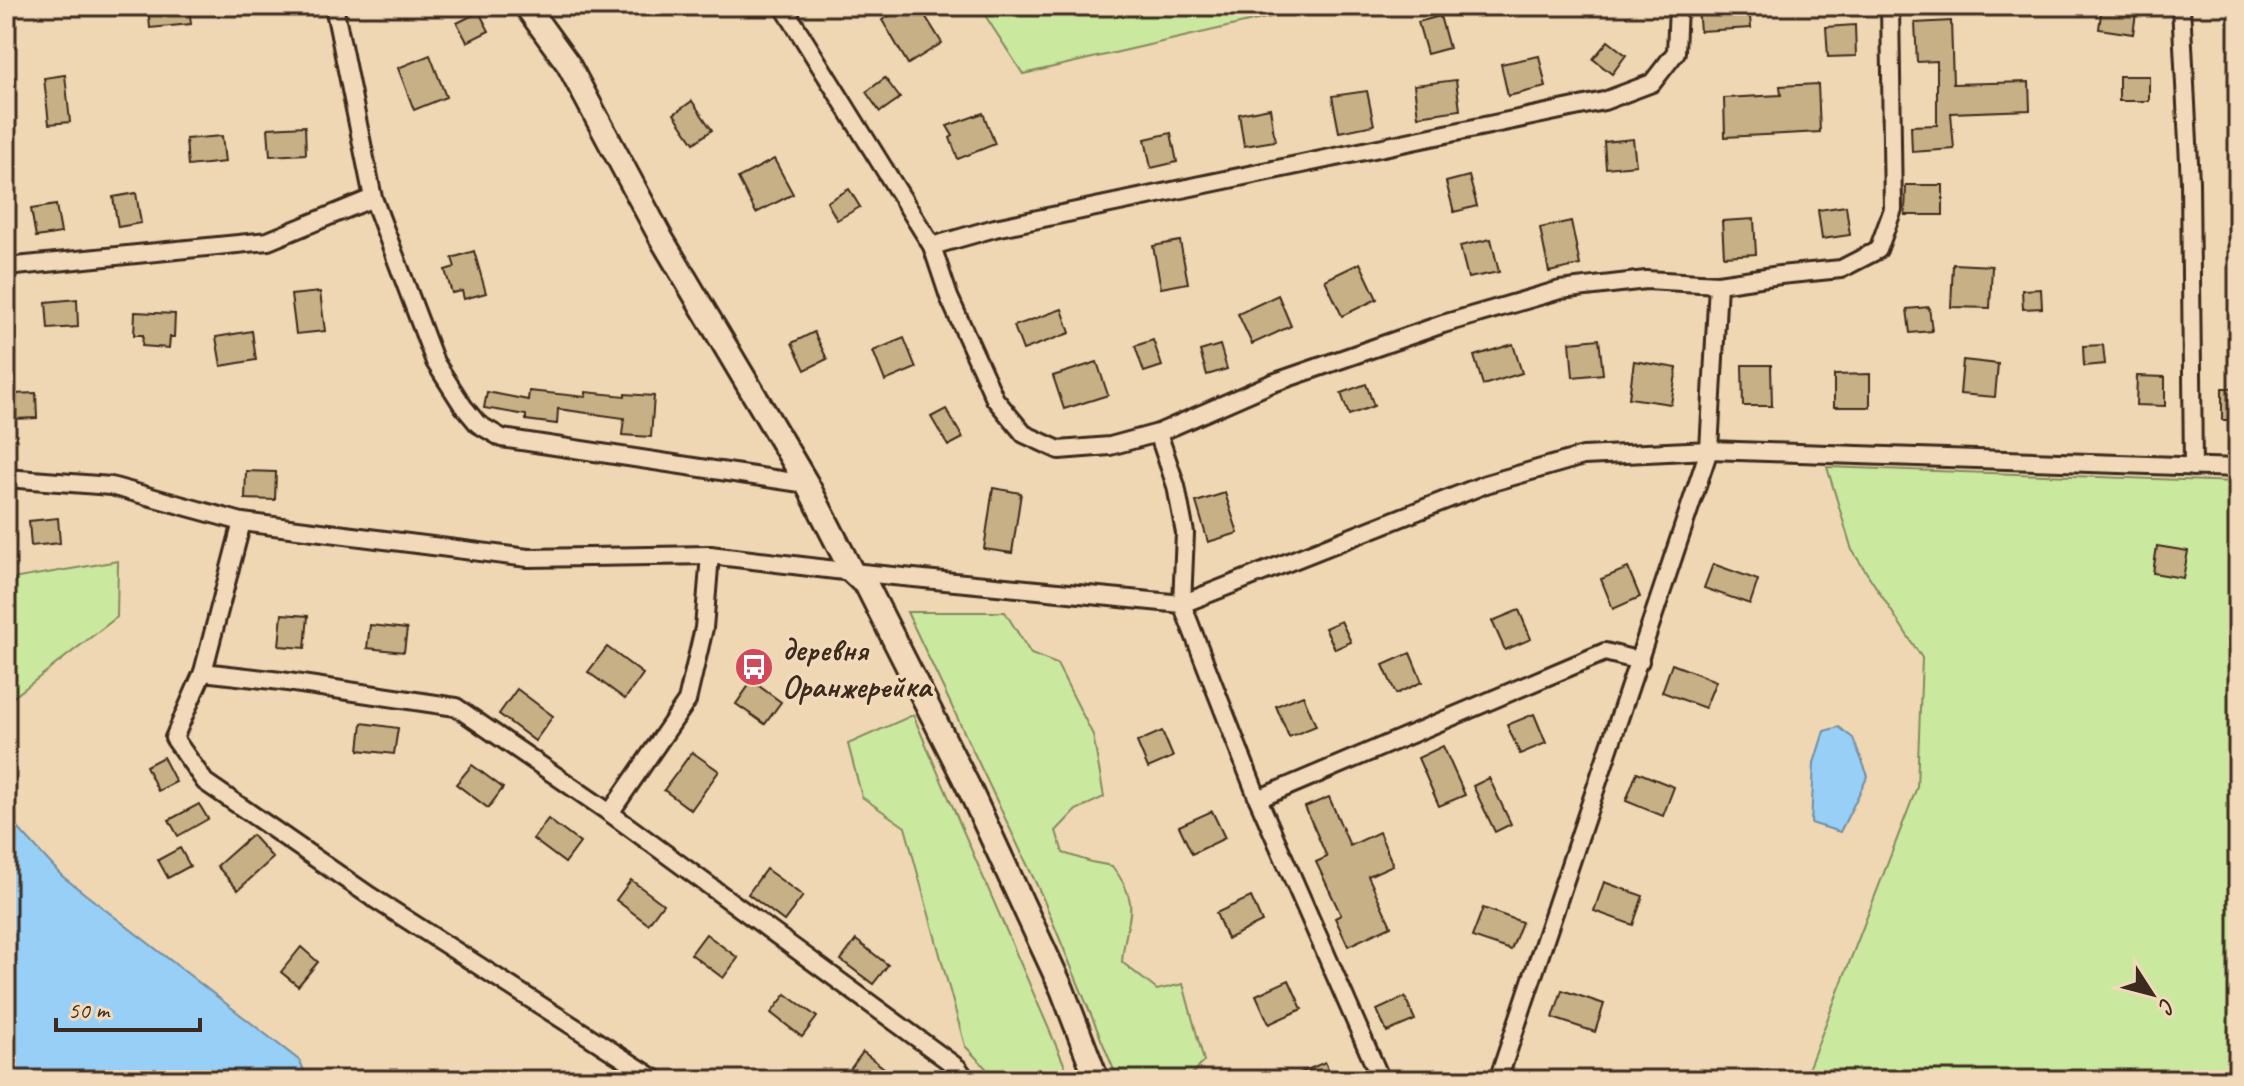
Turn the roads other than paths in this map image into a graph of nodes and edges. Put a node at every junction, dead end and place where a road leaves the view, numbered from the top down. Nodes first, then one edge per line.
1 (334, 6) edge
2 (526, 6) edge
3 (783, 6) edge
4 (1678, 6) edge
5 (1890, 6) edge
6 (2181, 6) edge
7 (373, 198) junction
8 (932, 246) junction
9 (6, 267) edge
10 (1718, 284) junction
11 (1158, 433) junction
12 (1709, 450) junction
13 (2193, 467) junction
14 (2238, 468) edge
15 (6, 478) edge
16 (807, 484) junction
17 (242, 522) junction
18 (710, 555) junction
19 (852, 572) junction
20 (1182, 604) junction
21 (1640, 661) junction
22 (203, 672) junction
23 (1258, 799) junction
24 (610, 813) junction
25 (657, 1080) edge
26 (967, 1080) edge
27 (1097, 1080) edge
28 (1381, 1080) edge
29 (1498, 1080) edge

1 - 7 street
2 - 16 street
3 - 8 street
4 - 8 street
5 - 10 street
6 - 13 street
7 - 9 street
7 - 16 street
8 - 11 street
10 - 11 street
10 - 12 street
11 - 20 street
12 - 13 street
12 - 20 street
12 - 21 street
13 - 14 street
15 - 17 street
16 - 19 street
17 - 18 street
17 - 22 street
18 - 19 street
18 - 24 street
19 - 20 street
19 - 27 street
20 - 23 street
21 - 23 street
21 - 29 street
22 - 24 street
22 - 25 street
23 - 28 street
24 - 26 street

